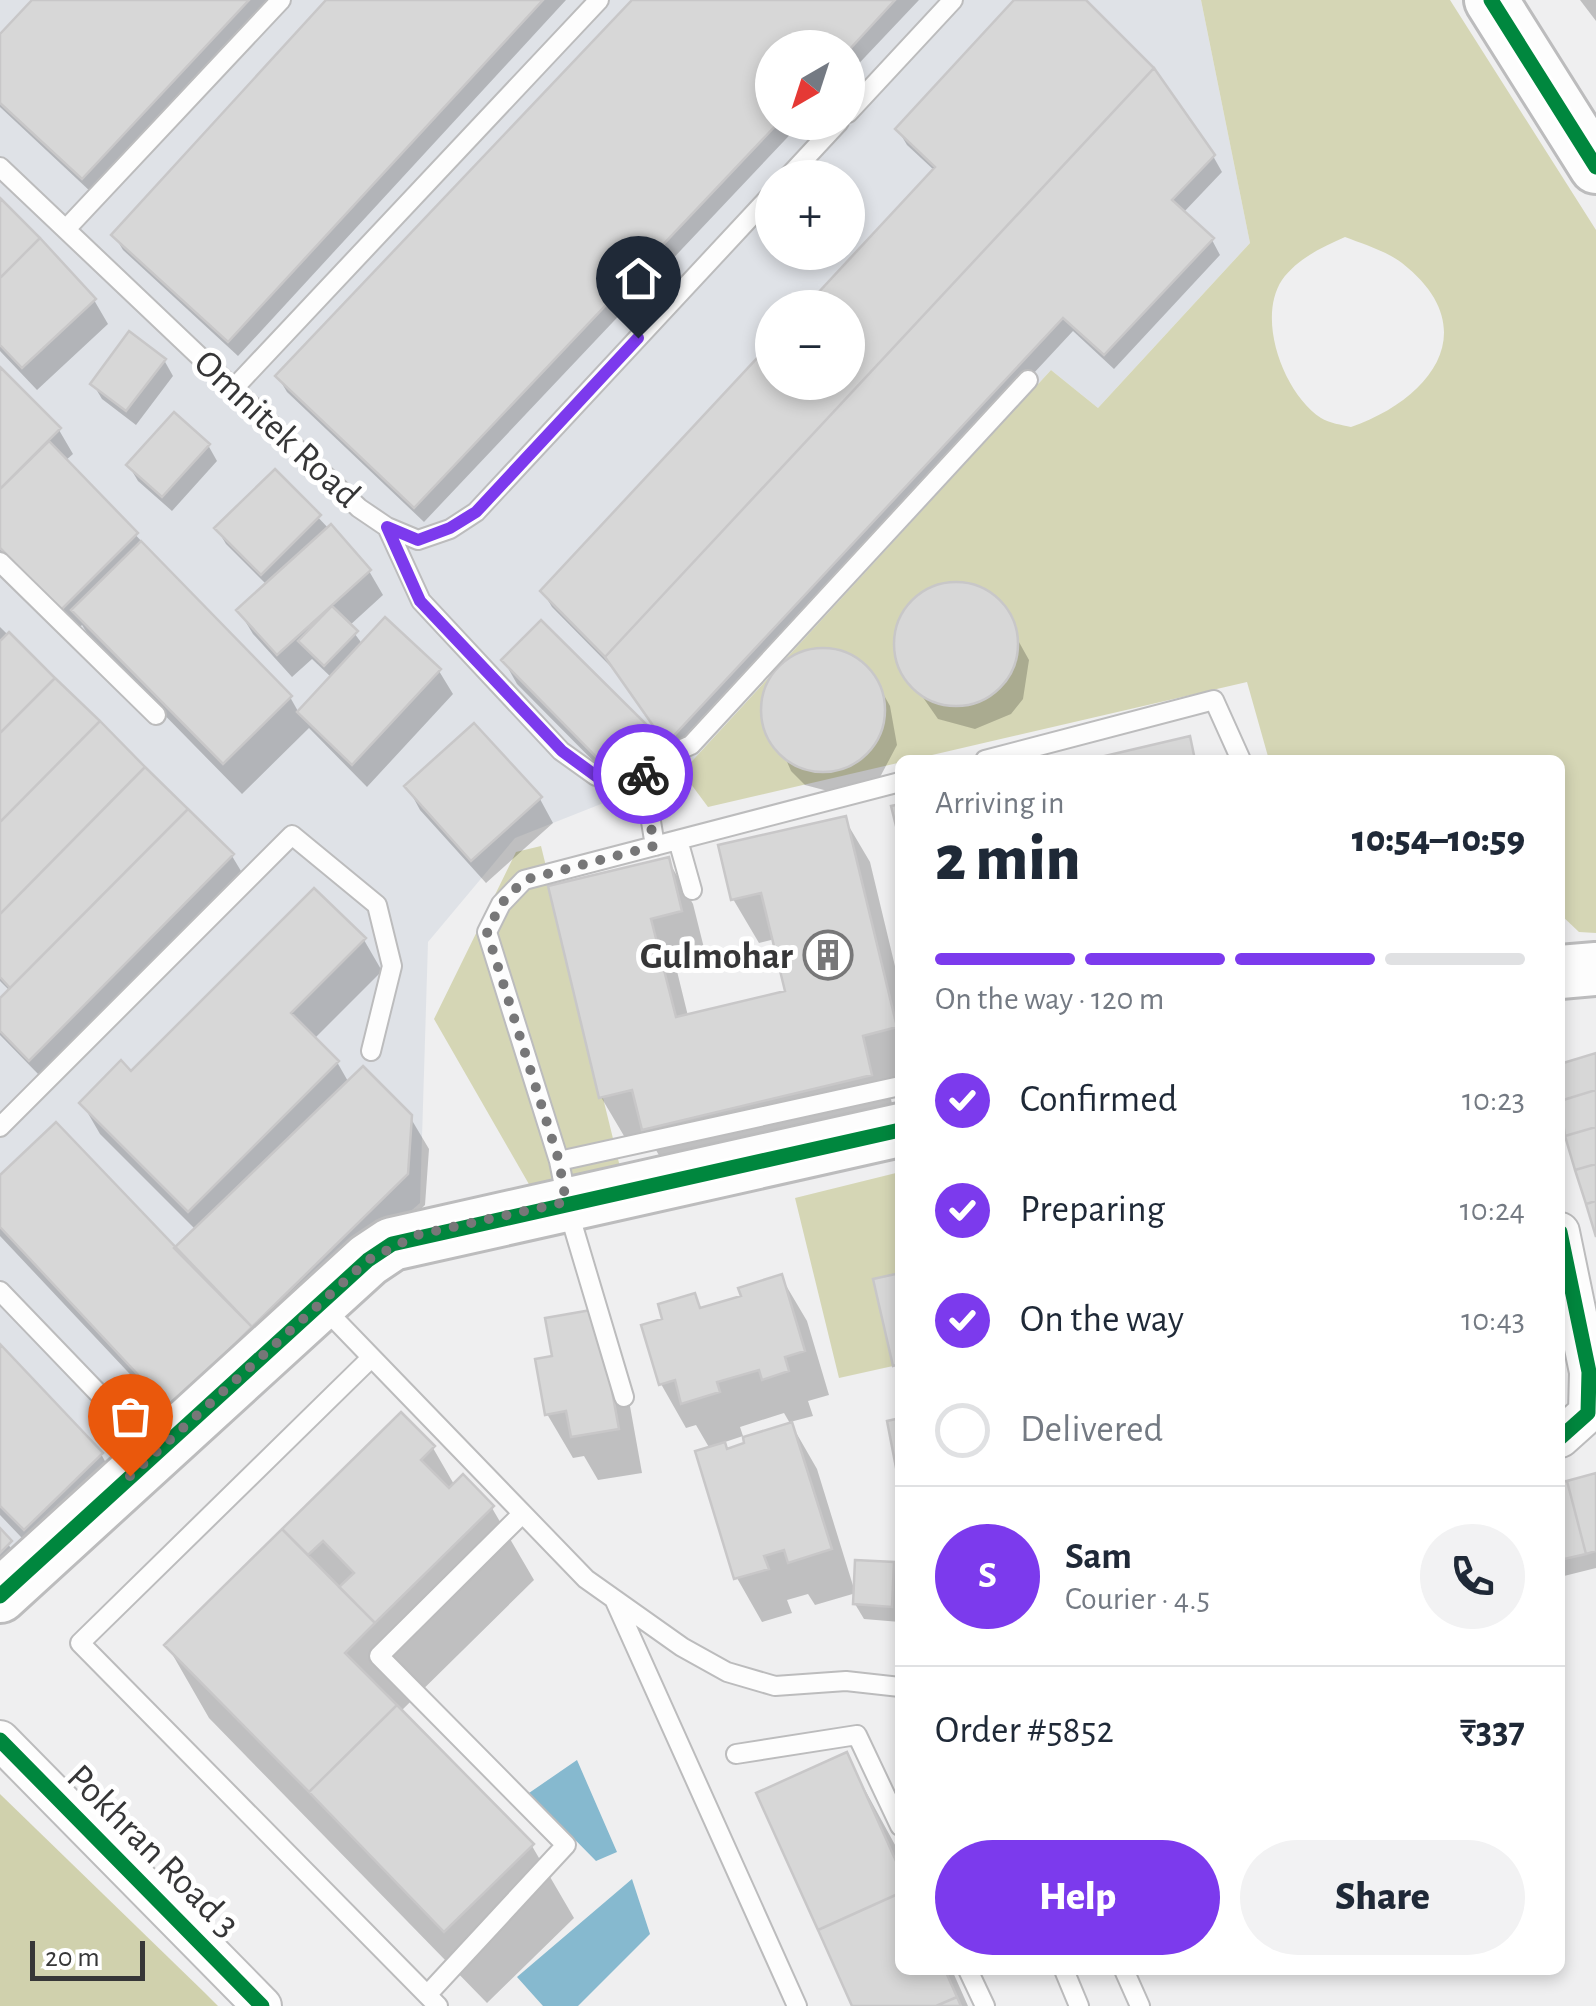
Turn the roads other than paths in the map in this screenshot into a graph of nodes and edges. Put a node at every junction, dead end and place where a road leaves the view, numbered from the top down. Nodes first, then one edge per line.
1 (281, 0) edge
2 (599, 0) edge
3 (953, 0) edge
4 (1491, 0) edge
5 (865, 95) edge
6 (823, 140) edge
7 (804, 160) edge
8 (0, 167) edge
9 (1596, 167) edge
10 (755, 212) edge
11 (66, 229) junction
12 (1028, 380) dead end
13 (234, 387) junction
14 (387, 527) junction
15 (0, 562) edge
16 (156, 715) dead end
17 (1026, 755) edge
18 (1239, 755) edge
19 (642, 766) junction
20 (895, 783) edge
21 (678, 840) junction
22 (654, 846) junction
23 (692, 890) dead end
24 (1596, 969) edge
25 (1565, 972) edge
26 (372, 1051) dead end
27 (895, 1087) edge
28 (0, 1128) edge
29 (895, 1131) edge
30 (562, 1182) junction
31 (1565, 1259) edge
32 (0, 1291) edge
33 (320, 1304) junction
34 (371, 1358) junction
35 (624, 1397) dead end
36 (1565, 1434) edge
37 (156, 1453) junction
38 (522, 1514) junction
39 (0, 1596) edge
40 (614, 1598) junction
41 (895, 1686) edge
42 (0, 1740) edge
43 (736, 1754) dead end
44 (895, 1815) edge
45 (970, 1975) edge
46 (1066, 1975) edge
47 (1126, 1975) edge
48 (432, 2000) edge
49 (262, 2006) edge
50 (797, 2006) edge
51 (986, 2006) edge
52 (1079, 2006) edge
53 (1140, 2006) edge

1 - 11 lane
2 - 13 lane
3 - 5 lane
4 - 9 street
6 - 7 lane
8 - 11 lane, Omnitek Road
10 - 14 lane, Omnitek Road
11 - 13 lane, Omnitek Road
12 - 19 lane
13 - 14 lane, Omnitek Road
14 - 19 lane
15 - 16 lane
17 - 18 lane
19 - 22 lane
20 - 21 lane
21 - 22 lane
21 - 23 lane
22 - 30 lane
24 - 25 street
26 - 28 lane
27 - 30 lane
29 - 30 street
30 - 33 street
30 - 35 lane
31 - 36 street
32 - 37 lane
33 - 34 lane
33 - 37 street
34 - 38 lane
34 - 48 lane
37 - 39 street
38 - 40 lane
38 - 48 lane
40 - 41 lane
40 - 50 lane
42 - 49 street, Pokhran Road 3
43 - 44 lane
45 - 51 lane
46 - 52 lane
47 - 53 lane

